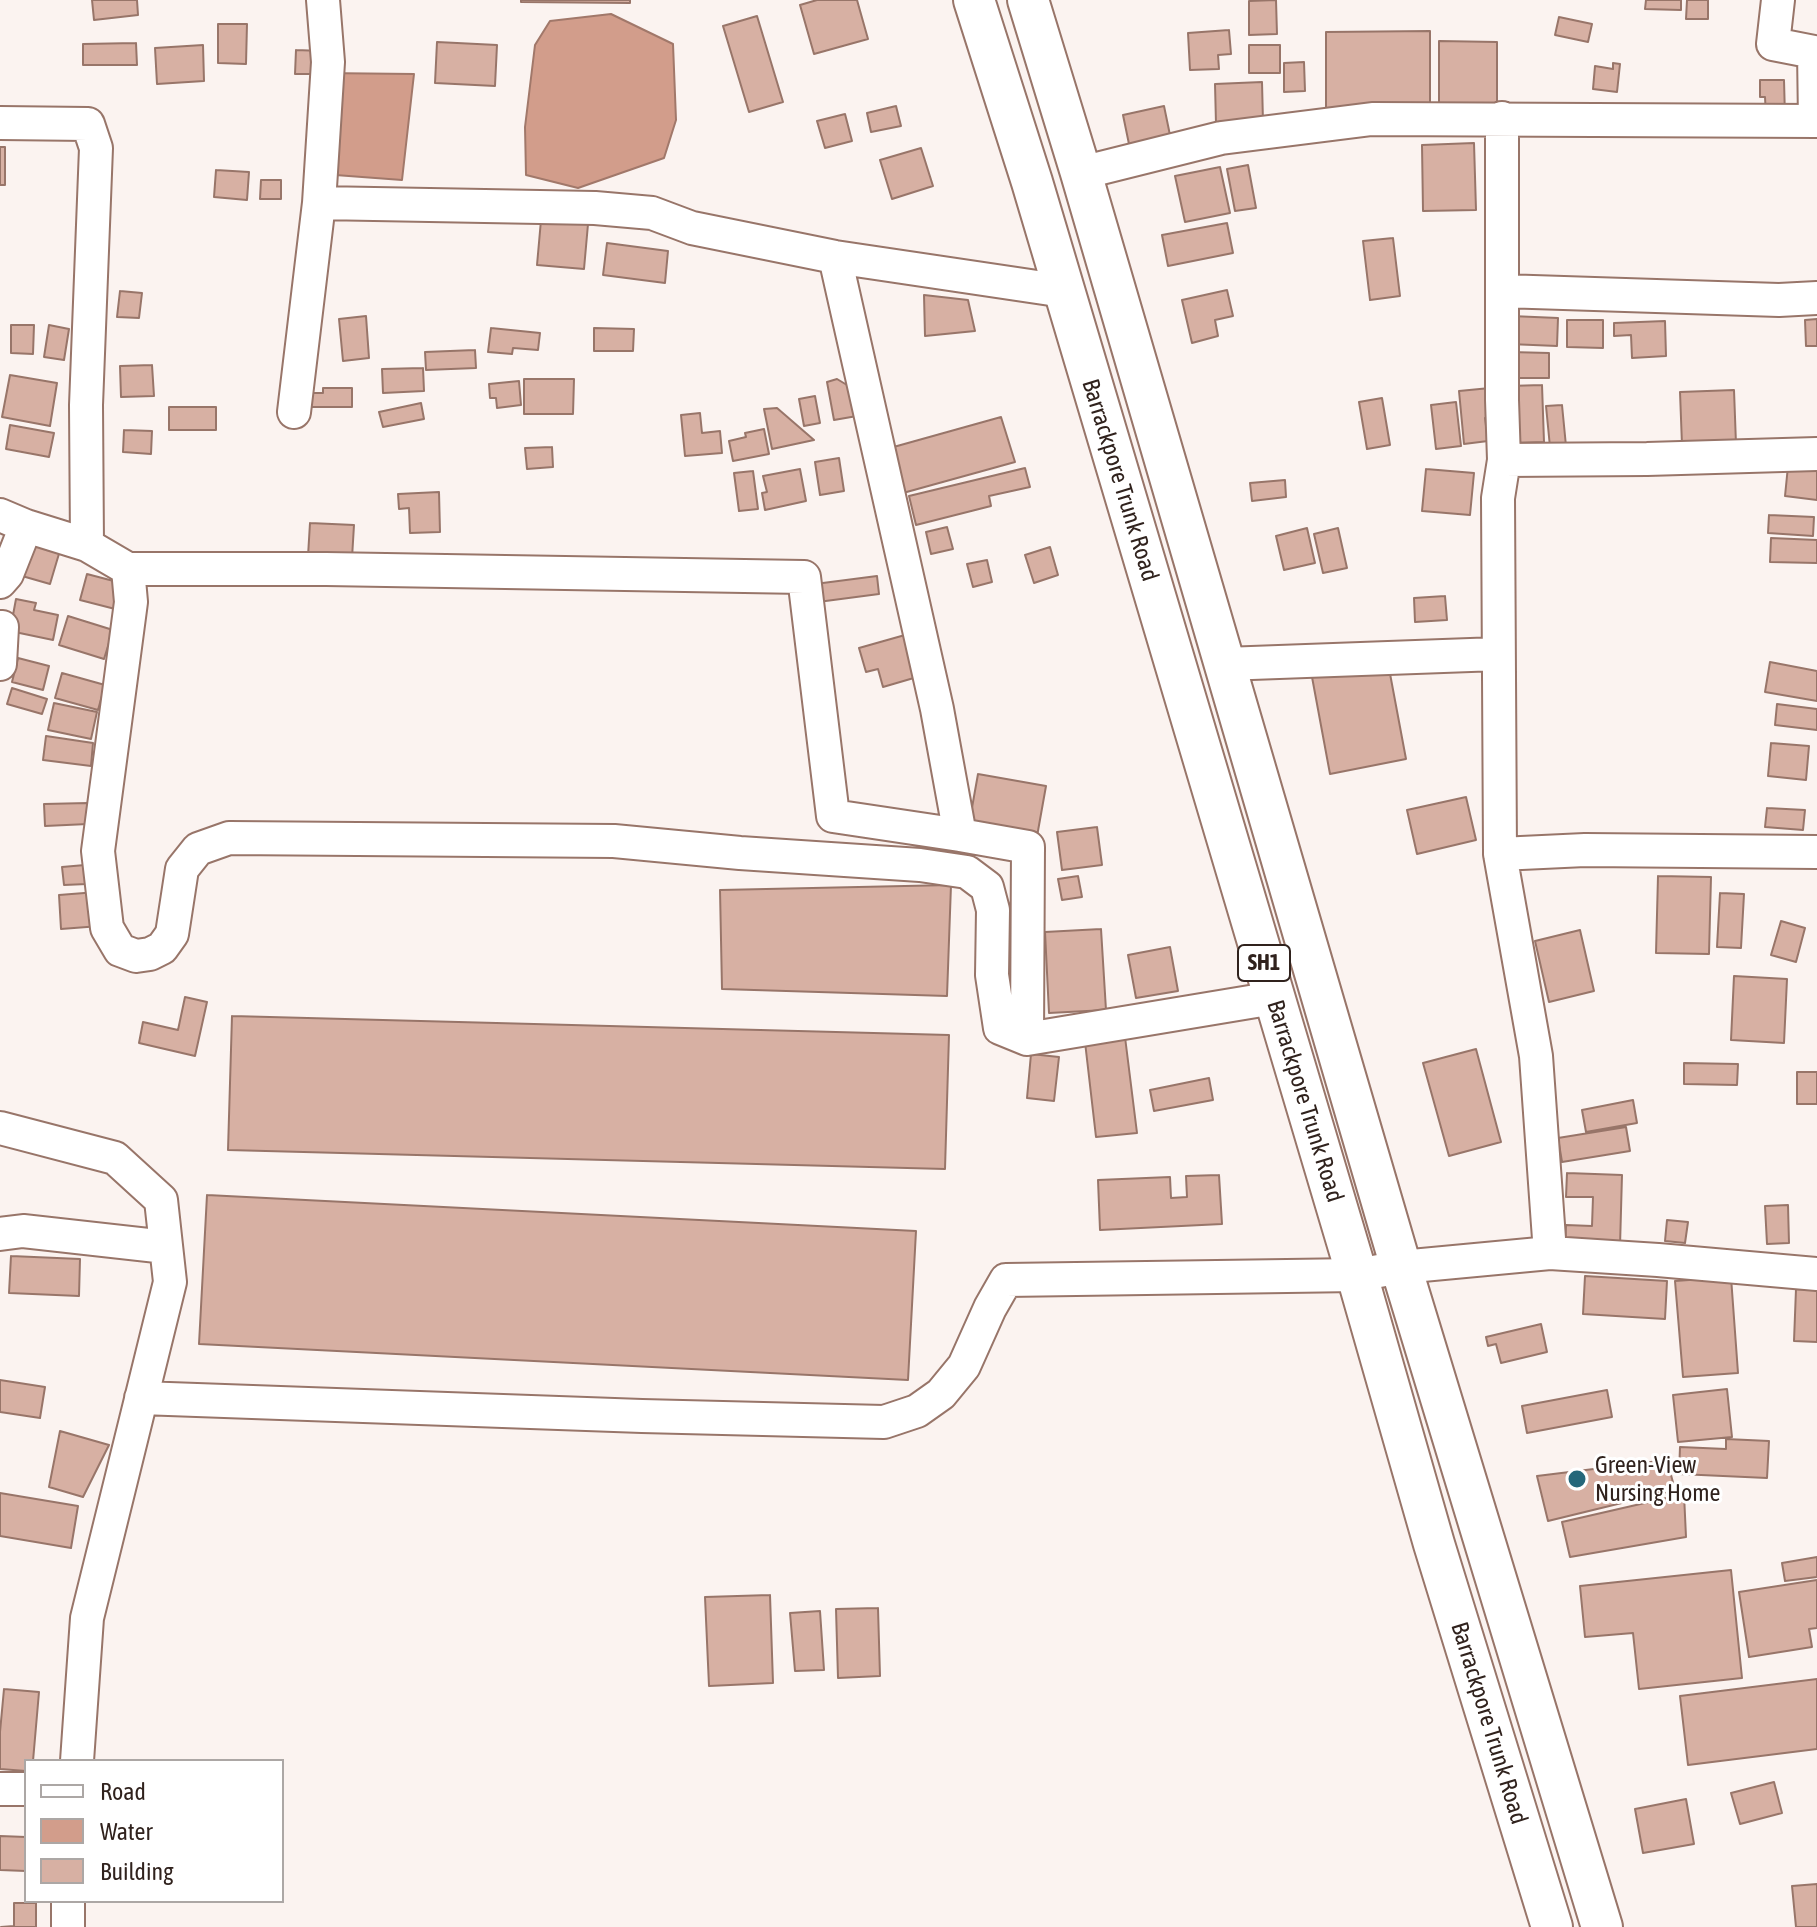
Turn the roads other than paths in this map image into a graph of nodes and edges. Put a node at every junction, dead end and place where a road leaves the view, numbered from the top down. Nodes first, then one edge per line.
1 (323, 0) edge
2 (974, 0) edge
3 (1028, 0) edge
4 (1778, 0) edge
5 (1502, 118) junction
6 (1816, 121) edge
7 (0, 123) edge
8 (1081, 173) junction
9 (319, 203) junction
10 (835, 257) junction
11 (1064, 291) junction
12 (1502, 291) junction
13 (1817, 298) edge
14 (294, 412) dead end
15 (1817, 454) edge
16 (1504, 460) junction
17 (13, 520) edge
18 (87, 545) junction
19 (128, 569) junction
20 (0, 582) edge
21 (1, 623) edge
22 (1498, 654) junction
23 (0, 664) edge
24 (1224, 664) junction
25 (960, 835) junction
26 (1817, 852) edge
27 (1500, 854) junction
28 (1274, 998) junction
29 (1027, 1039) junction
30 (0, 1128) edge
31 (0, 1234) edge
32 (166, 1247) junction
33 (1550, 1253) junction
34 (1401, 1267) junction
35 (1817, 1274) edge
36 (1357, 1275) junction
37 (141, 1398) junction
38 (77, 1759) edge
39 (0, 1789) edge
40 (24, 1789) edge
41 (68, 1903) edge
42 (68, 1927) edge
43 (1552, 1927) edge
44 (1602, 1927) edge

1 - 9 street
2 - 11 main road, Barrackpore Trunk Road / SH1
3 - 8 main road, Barrackpore Trunk Road / SH1
4 - 6 street
5 - 6 street
5 - 8 street
5 - 12 street
7 - 18 street
8 - 24 main road, Barrackpore Trunk Road / SH1
9 - 10 street
9 - 14 street
10 - 11 street
10 - 25 street
11 - 28 main road, Barrackpore Trunk Road / SH1
12 - 13 street
12 - 16 street
15 - 16 street
16 - 22 street
17 - 18 street
17 - 20 street
18 - 19 street
19 - 25 street
19 - 29 street
21 - 23 street
22 - 24 street
22 - 27 street
24 - 34 main road, Barrackpore Trunk Road / SH1
25 - 29 street
26 - 27 street
27 - 33 street
28 - 29 street
28 - 36 main road, Barrackpore Trunk Road / SH1
30 - 32 street
31 - 32 street
32 - 37 street
33 - 34 street
33 - 35 street
34 - 36 street
34 - 44 main road, Barrackpore Trunk Road / SH1
36 - 37 street
36 - 43 main road, Barrackpore Trunk Road / SH1
37 - 38 street
39 - 40 street
41 - 42 street

